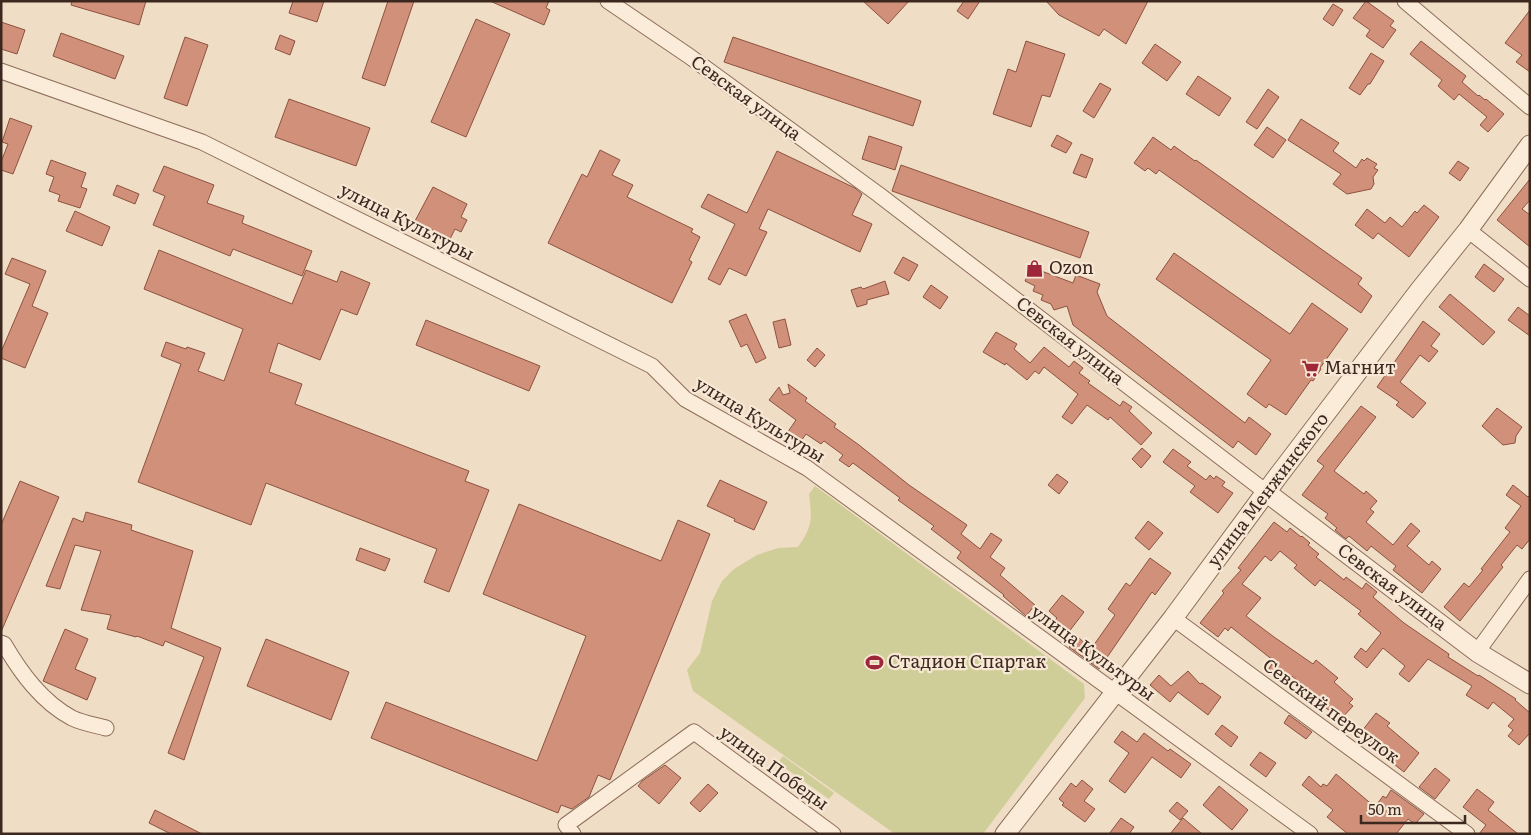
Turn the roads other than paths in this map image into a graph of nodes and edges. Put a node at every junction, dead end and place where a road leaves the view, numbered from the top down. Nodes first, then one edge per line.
1 (608, 1) edge
2 (1405, 1) edge
3 (1, 71) edge
4 (1530, 107) edge
5 (1530, 145) edge
6 (1468, 230) junction
7 (1530, 279) edge
8 (1266, 492) junction
9 (1530, 580) edge
10 (1173, 618) junction
11 (1, 643) edge
12 (1477, 652) junction
13 (1530, 684) edge
14 (1115, 692) junction
15 (106, 728) dead end
16 (573, 834) edge
17 (833, 834) edge
18 (1005, 834) edge
19 (1310, 834) edge
20 (1467, 834) edge

1 - 8 street, Севская улица
2 - 4 street
3 - 14 street, улица Культуры
5 - 6 street, улица Менжинского
6 - 7 street
6 - 8 street, улица Менжинского
8 - 10 street, улица Менжинского
8 - 12 street, Севская улица
9 - 12 street
10 - 14 street, улица Менжинского
10 - 20 street, Севский переулок
11 - 15 street
12 - 13 street, Севская улица
14 - 18 street, улица Менжинского
14 - 19 street, улица Культуры
16 - 17 street, улица Победы

